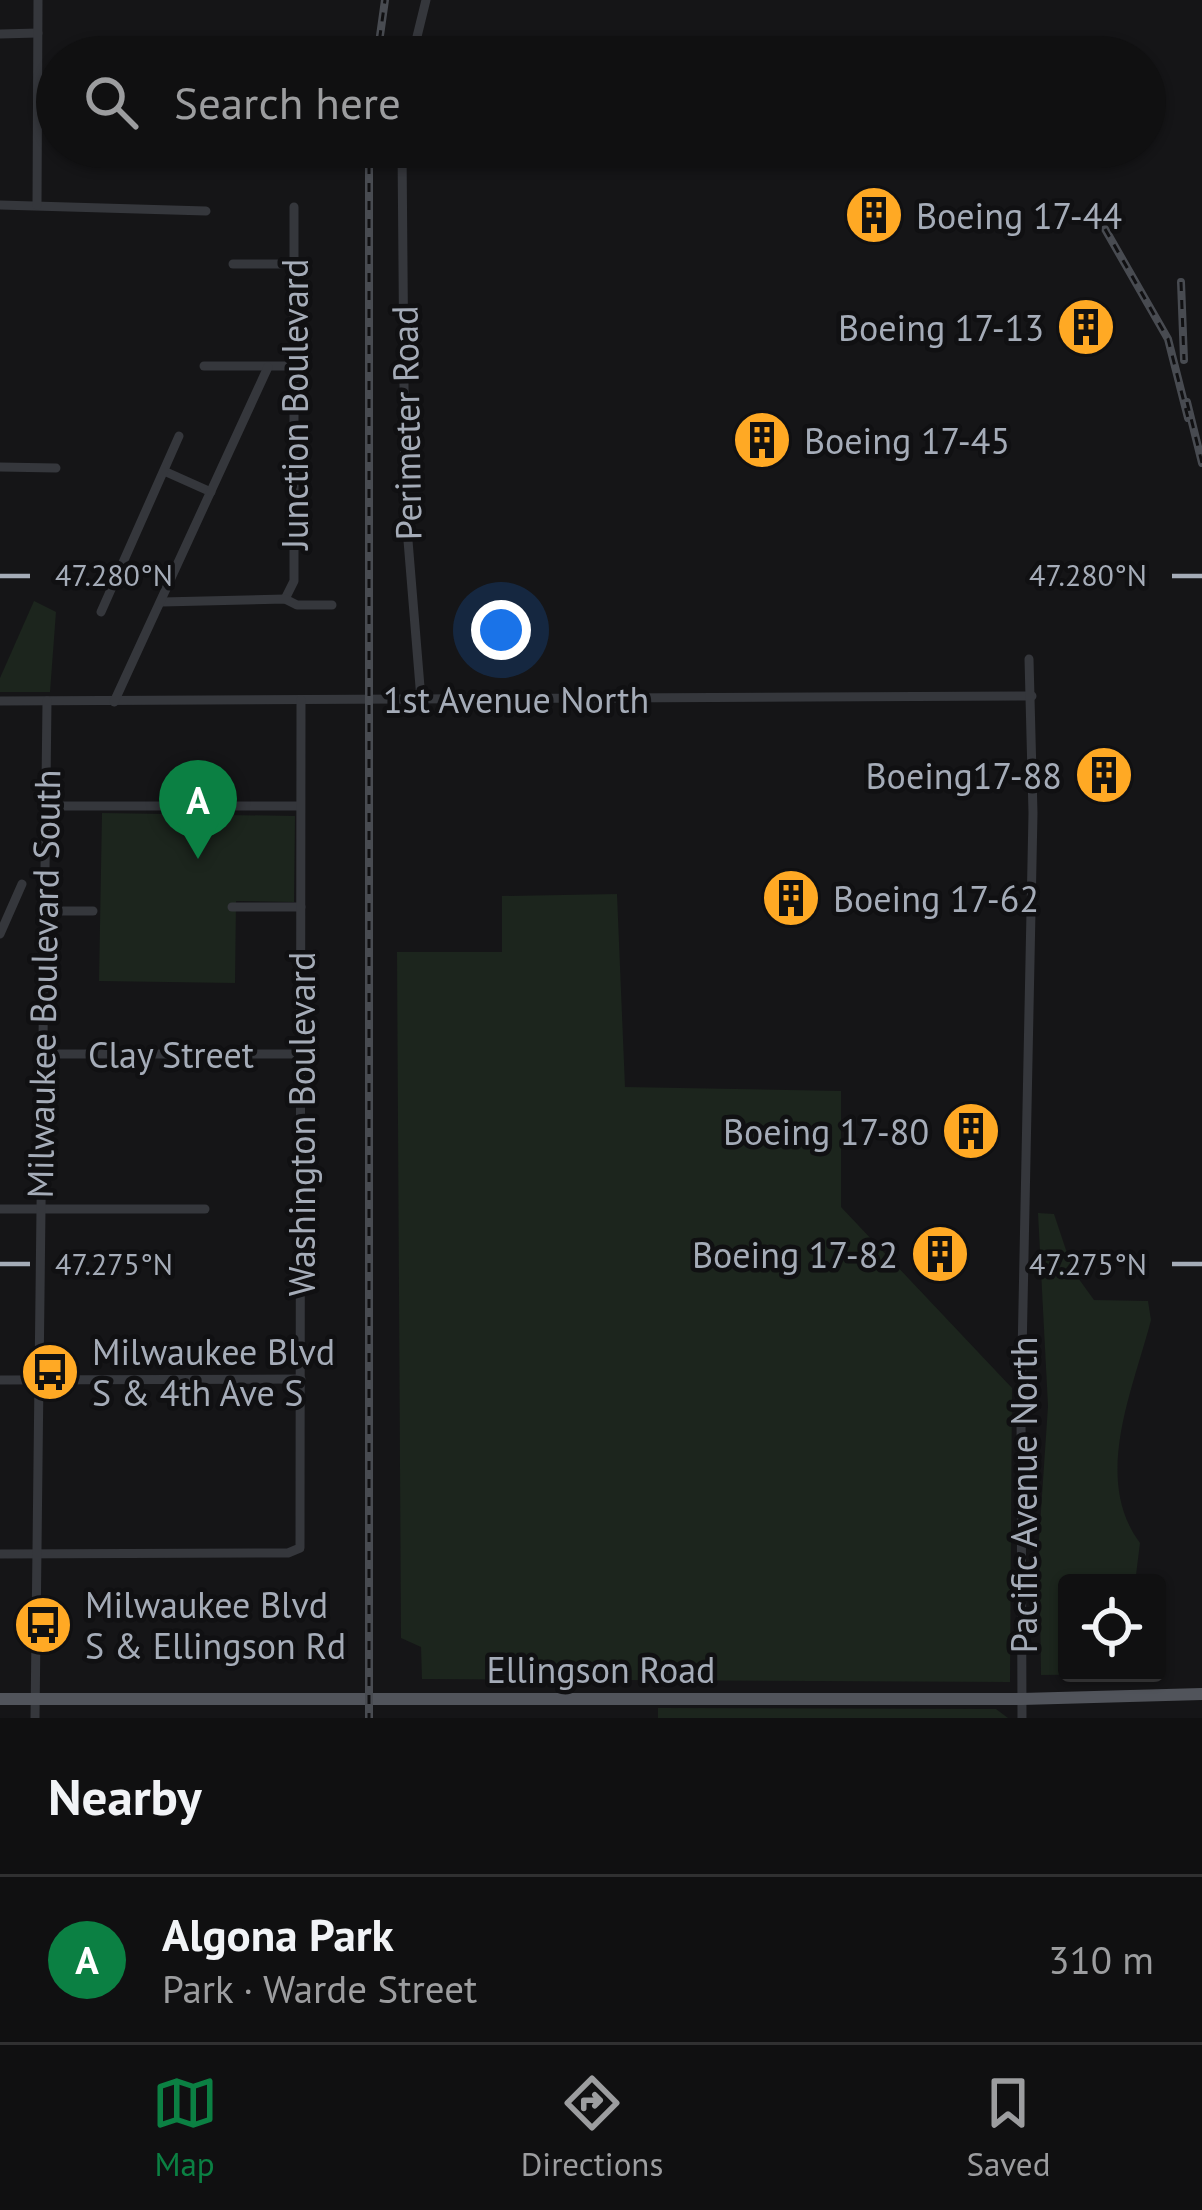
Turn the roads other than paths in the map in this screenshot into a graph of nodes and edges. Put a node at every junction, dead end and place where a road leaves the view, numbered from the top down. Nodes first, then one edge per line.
1 (38, 0) edge
2 (426, 0) edge
3 (38, 33) junction
4 (0, 34) edge
5 (38, 36) edge
6 (417, 36) edge
7 (37, 168) edge
8 (402, 168) edge
9 (0, 205) edge
10 (37, 205) junction
11 (294, 206) dead end
12 (206, 211) dead end
13 (233, 264) dead end
14 (293, 265) junction
15 (204, 366) dead end
16 (293, 366) junction
17 (268, 367) junction
18 (179, 436) dead end
19 (0, 467) edge
20 (56, 468) dead end
21 (164, 471) junction
22 (212, 492) junction
23 (285, 599) junction
24 (162, 602) junction
25 (332, 605) dead end
26 (101, 612) dead end
27 (1029, 659) dead end
28 (1032, 696) junction
29 (421, 699) junction
30 (301, 700) junction
31 (0, 701) edge
32 (47, 701) junction
33 (114, 702) junction
34 (44, 806) junction
35 (300, 806) junction
36 (22, 884) dead end
37 (14, 902) junction
38 (232, 907) dead end
39 (301, 907) junction
40 (43, 908) junction
41 (93, 911) dead end
42 (0, 934) edge
43 (42, 1054) junction
44 (301, 1054) junction
45 (0, 1209) edge
46 (40, 1209) junction
47 (205, 1209) dead end
48 (301, 1379) junction
49 (0, 1380) edge
50 (39, 1380) junction
51 (0, 1554) edge
52 (38, 1554) junction
53 (1202, 1694) edge
54 (0, 1699) edge
55 (36, 1699) junction
56 (1022, 1700) junction
57 (35, 1718) edge
58 (1022, 1718) edge

1 - 3 street
2 - 6 street
3 - 4 street
3 - 5 street
7 - 10 street
8 - 29 street, Perimeter Road
9 - 10 street
10 - 12 street
11 - 14 street, Junction Boulevard
13 - 14 street
14 - 16 street, Junction Boulevard
15 - 17 street
16 - 17 street
16 - 23 street, Junction Boulevard
17 - 22 street
18 - 21 street
19 - 20 street
21 - 22 street
21 - 26 street
22 - 24 street
23 - 24 street
23 - 25 street
24 - 33 street
27 - 28 street, Pacific Avenue North
28 - 29 street, 1st Avenue North
28 - 56 street, Pacific Avenue North
29 - 30 street, 1st Avenue North
30 - 33 street, 1st Avenue North
30 - 35 street, Washington Boulevard
31 - 32 street, 1st Avenue North
32 - 33 street, 1st Avenue North
32 - 34 street, Milwaukee Boulevard South
34 - 35 street
34 - 40 street, Milwaukee Boulevard South
35 - 39 street, Washington Boulevard
36 - 37 street
37 - 40 street
37 - 42 street
38 - 39 street
39 - 44 street, Washington Boulevard
40 - 41 street
40 - 43 street, Milwaukee Boulevard South
43 - 44 street, Clay Street
43 - 46 street, Milwaukee Boulevard South
44 - 48 street, Washington Boulevard
45 - 46 street
46 - 47 street
46 - 50 street, Milwaukee Boulevard South
48 - 50 street
48 - 52 street, Washington Boulevard
49 - 50 street
50 - 52 street, Milwaukee Boulevard South
51 - 52 street
52 - 55 street, Milwaukee Boulevard South
53 - 56 main road, Ellingson Road
54 - 55 main road, Ellingson Road
55 - 56 main road, Ellingson Road
55 - 57 street, Milwaukee Boulevard South
56 - 58 street, Pacific Avenue North

